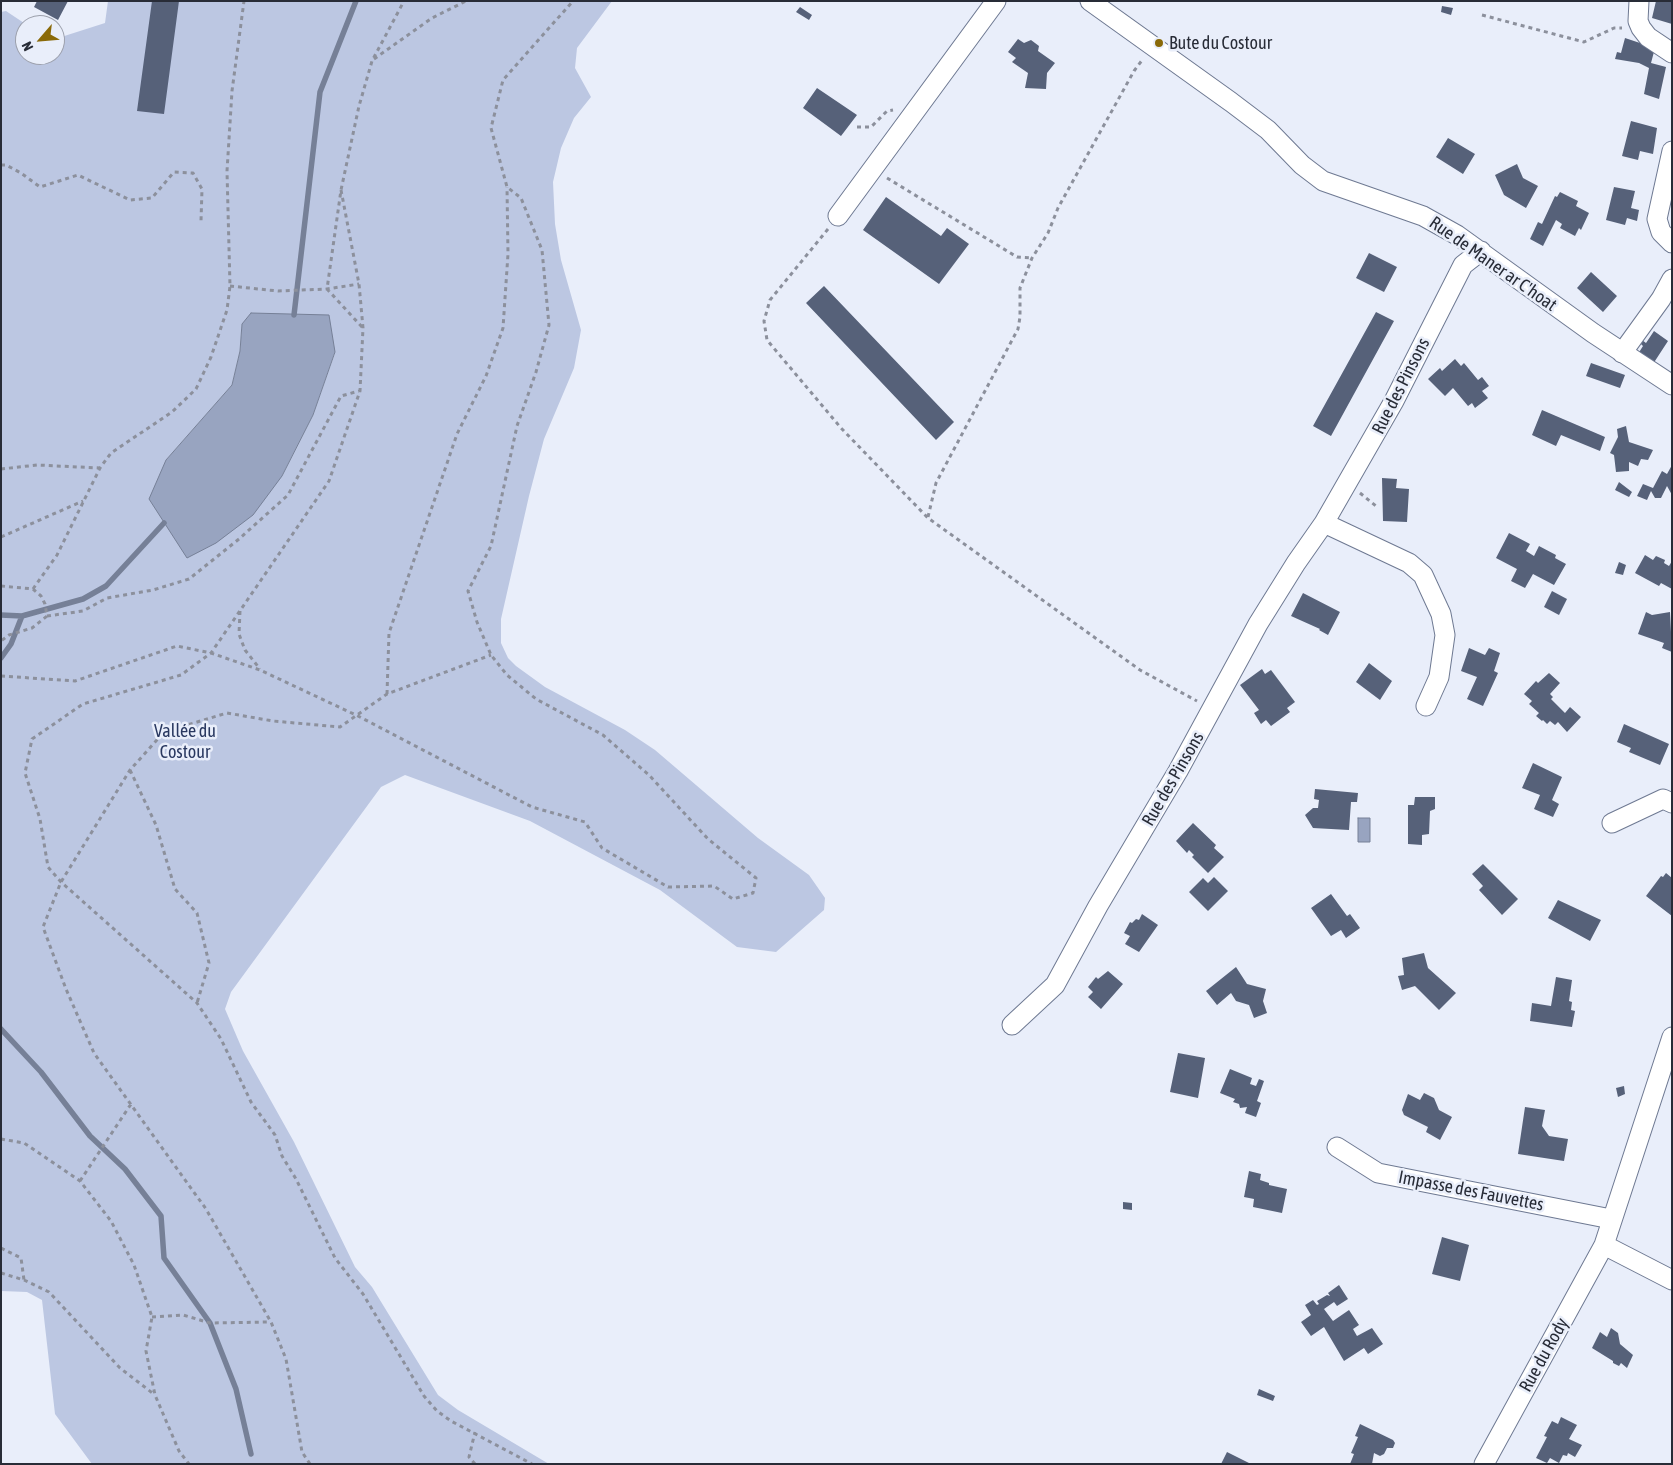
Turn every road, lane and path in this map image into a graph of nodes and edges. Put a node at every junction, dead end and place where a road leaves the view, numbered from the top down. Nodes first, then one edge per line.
1 (244, 1) edge
2 (404, 1) edge
3 (466, 1) edge
4 (573, 1) edge
5 (996, 1) edge
6 (1090, 1) edge
7 (1639, 1) edge
8 (1482, 15) dead end
9 (1641, 28) junction
10 (1153, 46) junction
11 (1672, 54) edge
12 (372, 61) junction
13 (894, 110) dead end
14 (857, 127) dead end
15 (1672, 151) edge
16 (1, 164) edge
17 (873, 170) junction
18 (507, 187) junction
19 (341, 190) junction
20 (838, 216) joint
21 (201, 221) dead end
22 (1672, 242) edge
23 (1481, 251) junction
24 (1032, 258) junction
25 (1672, 279) edge
26 (359, 284) junction
27 (230, 286) junction
28 (327, 289) junction
29 (363, 328) junction
30 (1622, 353) junction
31 (1672, 385) edge
32 (360, 391) junction
33 (100, 468) junction
34 (1, 469) edge
35 (1354, 488) dead end
36 (84, 501) junction
37 (1376, 506) dead end
38 (928, 518) junction
39 (1324, 523) junction
40 (1, 537) edge
41 (1, 586) edge
42 (33, 589) junction
43 (240, 611) junction
44 (47, 616) junction
45 (1, 641) edge
46 (212, 653) junction
47 (491, 655) junction
48 (260, 670) junction
49 (2, 676) edge
50 (387, 694) junction
51 (1219, 697) junction
52 (1426, 706) dead end
53 (358, 716) junction
54 (130, 770) junction
55 (1672, 803) edge
56 (1612, 823) dead end
57 (61, 882) junction
58 (197, 1002) junction
59 (1012, 1025) dead end
60 (1672, 1037) edge
61 (132, 1104) junction
62 (1, 1139) edge
63 (1337, 1147) dead end
64 (80, 1181) junction
65 (1611, 1219) junction
66 (1604, 1245) junction
67 (1, 1248) edge
68 (1, 1272) edge
69 (24, 1280) junction
70 (1672, 1280) edge
71 (152, 1317) junction
72 (271, 1322) junction
73 (155, 1395) junction
74 (476, 1432) junction
75 (189, 1464) edge
76 (310, 1464) edge
77 (475, 1464) edge
78 (532, 1464) edge
79 (1484, 1464) edge

1 - 27 path
2 - 12 path
3 - 12 path
4 - 18 path
5 - 17 street
6 - 10 street, Rue de Maner ar C'hoat
7 - 9 street
8 - 9 path
9 - 11 street
10 - 23 street, Rue de Maner ar C'hoat
10 - 24 path
12 - 19 path
13 - 14 path
15 - 22 street
16 - 21 path
17 - 20 street
17 - 24 path
18 - 47 path
18 - 50 path
19 - 26 path
19 - 28 path
20 - 38 path
23 - 30 street, Rue de Maner ar C'hoat
23 - 39 street, Rue des Pinsons
24 - 38 path
25 - 30 street
26 - 28 path
26 - 29 path
27 - 28 path
27 - 33 path
28 - 29 path
29 - 32 path
30 - 31 street, Rue de Maner ar C'hoat
32 - 43 path
32 - 44 path
33 - 34 path
33 - 36 path
35 - 37 path
36 - 40 path
36 - 42 path
38 - 51 path
39 - 51 street, Rue des Pinsons
39 - 52 street
41 - 42 path
42 - 44 path
43 - 46 path
43 - 48 path
44 - 45 path
46 - 48 path
46 - 49 path
46 - 57 path
47 - 50 path
47 - 53 path
48 - 53 path
50 - 53 path
51 - 59 street, Rue des Pinsons
53 - 54 path
54 - 57 path
54 - 58 path
55 - 56 street
57 - 58 path
57 - 61 path
58 - 74 path
60 - 65 street, Rue du Rody
61 - 64 path
61 - 72 path
62 - 64 path
63 - 65 street, Impasse des Fauvettes
64 - 71 path
65 - 66 street, Rue du Rody
66 - 70 street
66 - 79 street, Rue du Rody
67 - 69 path
68 - 69 path
69 - 73 path
71 - 72 path
71 - 73 path
72 - 76 path
73 - 75 path
74 - 77 path
74 - 78 path

